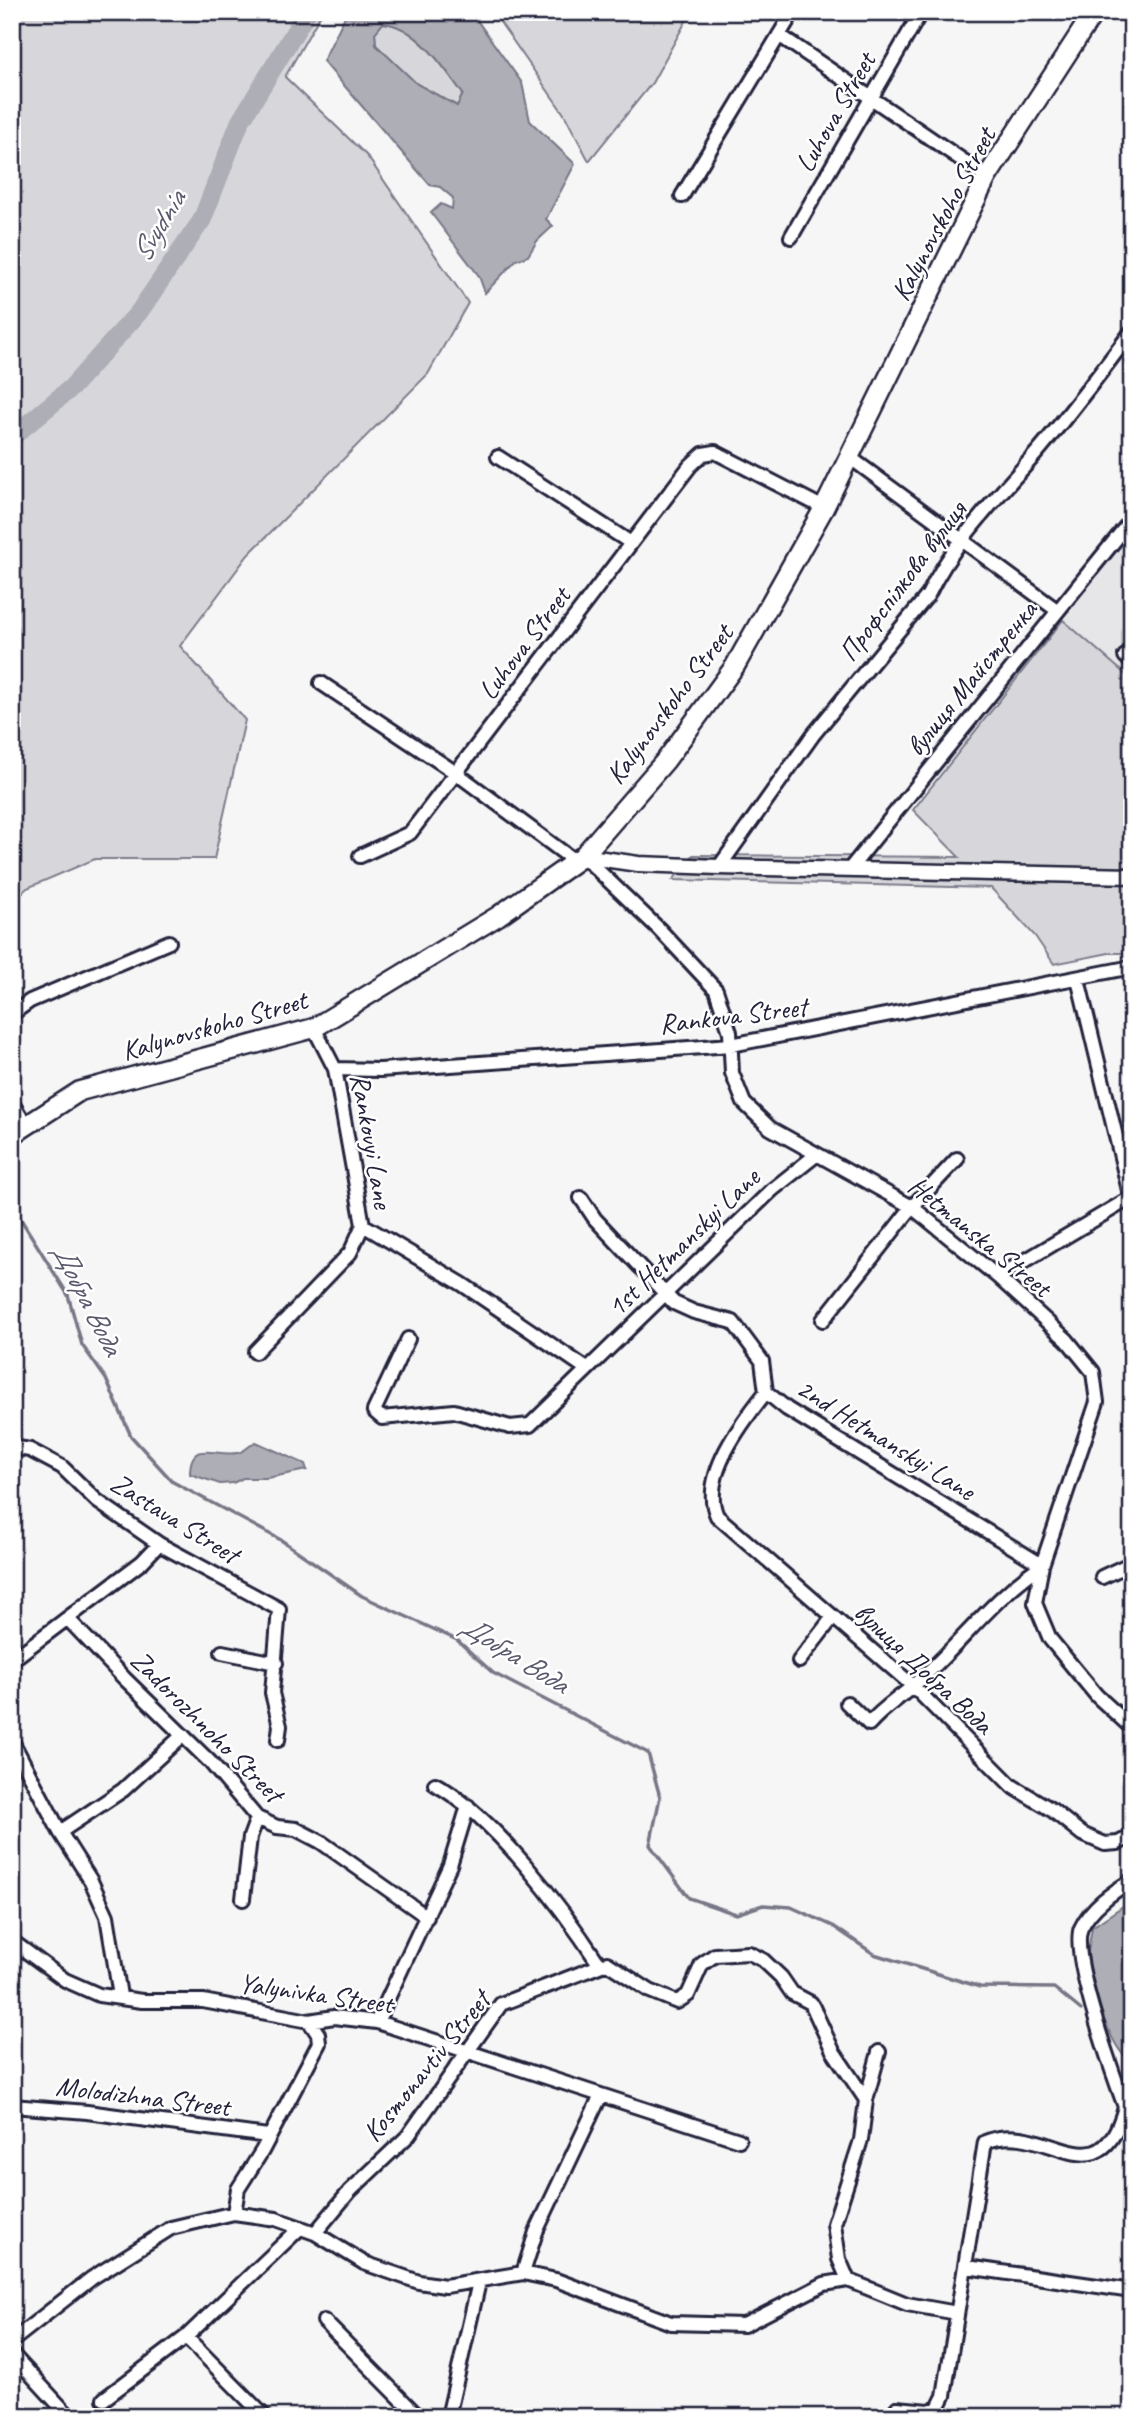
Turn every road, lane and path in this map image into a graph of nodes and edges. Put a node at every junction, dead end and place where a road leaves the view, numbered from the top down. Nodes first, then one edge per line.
1 (793, 12) edge
2 (921, 12) edge
3 (1094, 12) edge
4 (779, 35) junction
5 (873, 97) junction
6 (987, 177) junction
7 (682, 196) dead end
8 (791, 237) dead end
9 (1132, 331) edge
10 (848, 456) junction
11 (498, 457) dead end
12 (824, 508) junction
13 (1132, 519) edge
14 (963, 538) junction
15 (631, 543) junction
16 (1058, 611) junction
17 (321, 683) dead end
18 (456, 773) junction
19 (360, 856) dead end
20 (579, 859) junction
21 (719, 867) junction
22 (849, 870) junction
23 (1132, 876) edge
24 (169, 942) dead end
25 (1132, 967) edge
26 (1078, 979) junction
27 (12, 1014) edge
28 (314, 1028) junction
29 (731, 1045) junction
30 (335, 1069) junction
31 (12, 1102) edge
32 (19, 1130) edge
33 (816, 1155) junction
34 (957, 1159) dead end
35 (581, 1198) dead end
36 (1131, 1199) edge
37 (912, 1207) junction
38 (363, 1224) junction
39 (998, 1277) junction
40 (664, 1293) junction
41 (823, 1320) dead end
42 (408, 1339) dead end
43 (255, 1352) dead end
44 (586, 1369) junction
45 (766, 1392) junction
46 (12, 1447) edge
47 (159, 1544) junction
48 (1132, 1563) edge
49 (1042, 1565) junction
50 (1102, 1577) dead end
51 (833, 1617) junction
52 (68, 1619) junction
53 (222, 1652) dead end
54 (12, 1660) edge
55 (799, 1661) dead end
56 (276, 1663) junction
57 (913, 1686) junction
58 (847, 1703) dead end
59 (1132, 1727) edge
60 (183, 1735) junction
61 (278, 1740) dead end
62 (12, 1741) edge
63 (435, 1784) dead end
64 (468, 1806) junction
65 (257, 1818) junction
66 (60, 1832) junction
67 (1132, 1836) edge
68 (1132, 1880) edge
69 (243, 1899) dead end
70 (428, 1917) junction
71 (12, 1941) edge
72 (599, 1964) junction
73 (120, 1996) junction
74 (309, 2021) junction
75 (377, 2022) junction
76 (469, 2052) junction
77 (879, 2052) dead end
78 (600, 2097) junction
79 (866, 2100) junction
80 (12, 2106) edge
81 (1125, 2107) junction
82 (1132, 2126) edge
83 (268, 2136) junction
84 (739, 2140) dead end
85 (234, 2213) junction
86 (300, 2228) junction
87 (315, 2234) junction
88 (839, 2259) junction
89 (967, 2267) junction
90 (523, 2273) junction
91 (848, 2280) junction
92 (479, 2282) junction
93 (824, 2284) junction
94 (1132, 2291) edge
95 (957, 2312) junction
96 (324, 2321) dead end
97 (186, 2337) junction
98 (12, 2341) edge
99 (12, 2354) edge
100 (104, 2399) dead end
101 (70, 2417) edge
102 (265, 2417) edge
103 (419, 2417) edge
104 (448, 2417) edge
105 (890, 2417) edge

1 - 4 street
2 - 5 street, Luhova Street
3 - 6 main road, Kalynovskoho Street
4 - 5 street
4 - 7 street
5 - 6 street
5 - 8 street, Luhova Street
6 - 10 main road, Kalynovskoho Street
9 - 14 street, Профспілкова вулиця
10 - 12 main road, Kalynovskoho Street
10 - 14 street
11 - 15 street
12 - 15 street, Luhova Street
12 - 20 main road, Kalynovskoho Street
13 - 16 street, вулиця Майстренка
14 - 16 street
14 - 21 street, Профспілкова вулиця
15 - 18 street, Luhova Street
16 - 22 street, вулиця Майстренка
17 - 18 street
18 - 19 street, Luhova Street
18 - 20 street, Hetmanska Street
20 - 21 street
20 - 28 main road, Kalynovskoho Street
20 - 29 street, Hetmanska Street
21 - 22 street
22 - 23 street
24 - 27 street
25 - 26 street, Rankova Street
26 - 29 street, Rankova Street
26 - 36 street
28 - 30 street, Rankovyi Lane
28 - 32 main road, Kalynovskoho Street
29 - 30 street, Rankova Street
29 - 33 street, Hetmanska Street
30 - 38 street, Rankovyi Lane
31 - 32 street
33 - 37 street, Hetmanska Street
33 - 40 street, 1st Hetmanskyi Lane
34 - 37 street
35 - 40 street, 2nd Hetmanskyi Lane
36 - 39 street
37 - 39 street, Hetmanska Street
37 - 41 street
38 - 43 street, Rankovyi Lane
38 - 44 street
39 - 49 street, Hetmanska Street
40 - 44 street, 1st Hetmanskyi Lane
40 - 45 street, 2nd Hetmanskyi Lane
42 - 44 street, 1st Hetmanskyi Lane
45 - 49 street, 2nd Hetmanskyi Lane
45 - 51 street, вулиця Добра Вода
46 - 47 street, Zastava Street
47 - 52 street
47 - 56 street, Zastava Street
48 - 50 street
49 - 57 street
49 - 59 street, Hetmanska Street
51 - 55 street
51 - 57 street, вулиця Добра Вода
52 - 54 street
52 - 60 street, Zadorozhnoho Street
53 - 56 street
56 - 61 street
57 - 58 street
57 - 67 street, вулиця Добра Вода
60 - 65 street, Zadorozhnoho Street
60 - 66 street
62 - 66 street
63 - 64 street
64 - 70 street
64 - 72 street
65 - 69 street
65 - 70 street, Zadorozhnoho Street
66 - 73 street
68 - 81 street
70 - 75 street
71 - 73 street, Yalynivka Street
72 - 76 street, Kosmonavtiv Street
72 - 79 street
73 - 74 street, Yalynivka Street
74 - 75 street, Yalynivka Street
74 - 83 street
75 - 76 street, Yalynivka Street
76 - 78 street, Yalynivka Street
76 - 87 street, Kosmonavtiv Street
77 - 79 street
78 - 84 street, Yalynivka Street
78 - 90 street
79 - 88 street
80 - 83 street, Molodizhna Street
81 - 82 street
81 - 89 street
83 - 85 street
85 - 86 street
85 - 98 street
86 - 87 street
86 - 97 street
87 - 92 street
88 - 91 street
88 - 93 street
89 - 94 street
89 - 95 street
90 - 92 street
90 - 93 street
91 - 93 street
91 - 95 street
92 - 104 street
95 - 105 street
96 - 103 street
97 - 100 street
97 - 102 street
99 - 101 street

